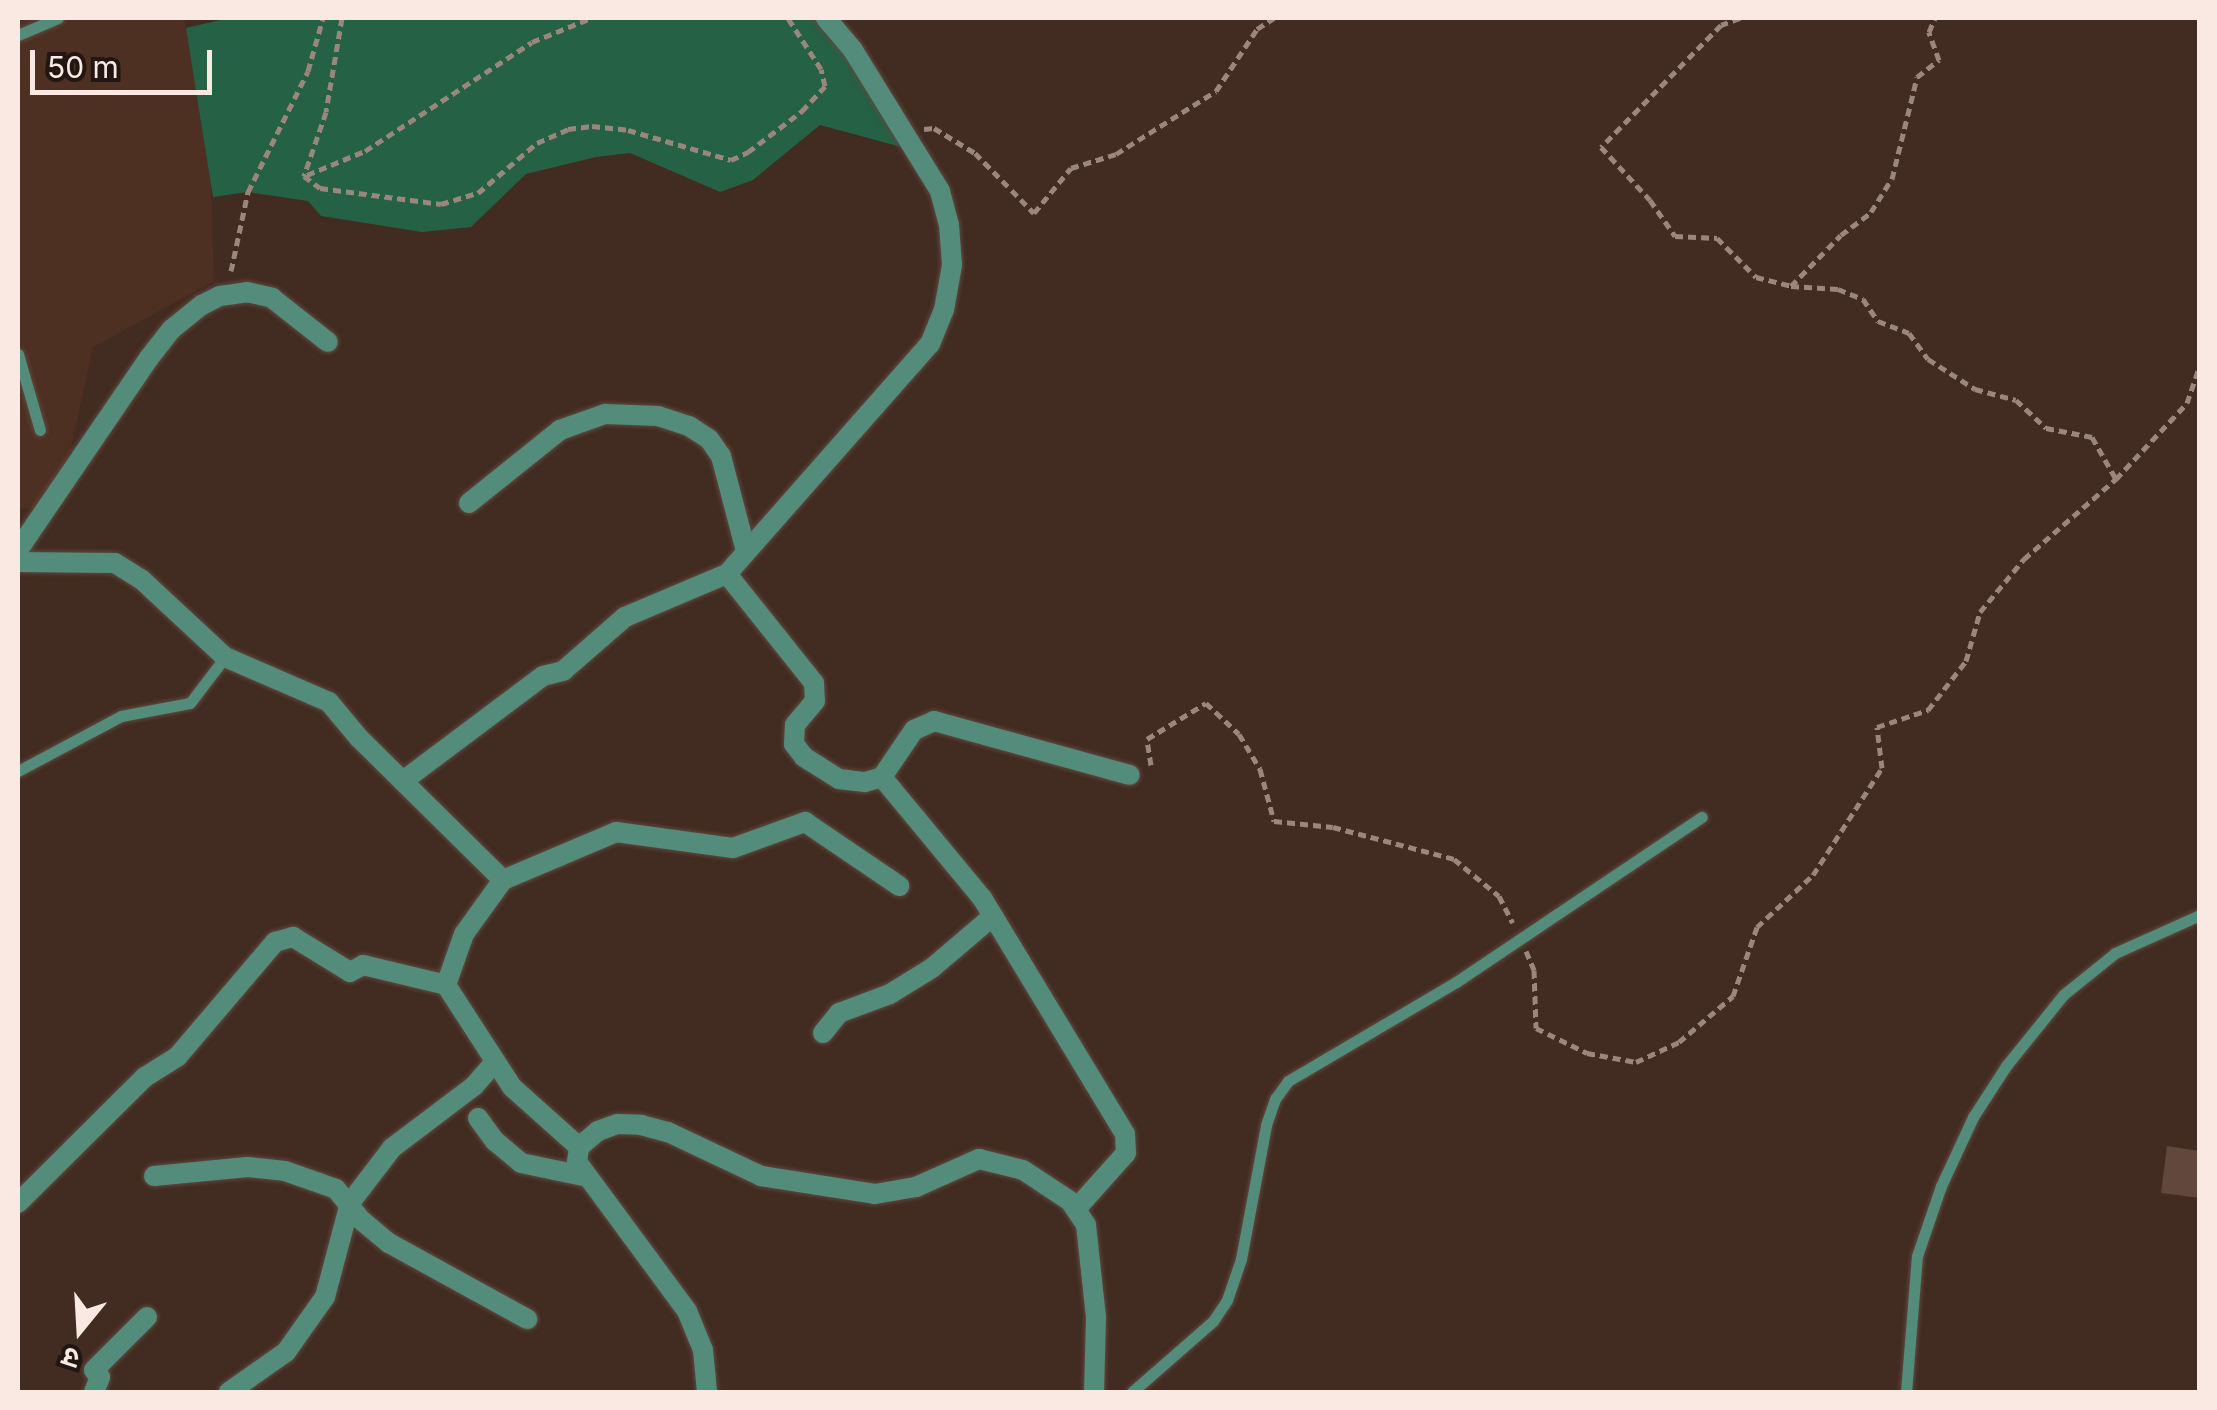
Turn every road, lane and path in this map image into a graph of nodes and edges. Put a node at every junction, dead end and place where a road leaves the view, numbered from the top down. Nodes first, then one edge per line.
1 (58, 18) edge
2 (323, 18) edge
3 (342, 18) edge
4 (591, 18) edge
5 (788, 18) edge
6 (826, 18) edge
7 (1274, 18) edge
8 (1740, 18) edge
9 (1935, 18) edge
10 (18, 35) edge
11 (904, 132) junction
12 (304, 176) junction
13 (1792, 286) junction
14 (220, 296) junction
15 (328, 342) dead end
16 (18, 354) edge
17 (2200, 365) edge
18 (40, 430) dead end
19 (2116, 479) junction
20 (469, 504) dead end
21 (18, 550) edge
22 (746, 550) junction
23 (18, 562) edge
24 (727, 574) junction
25 (225, 657) junction
26 (18, 770) edge
27 (1130, 775) joint
28 (882, 778) junction
29 (402, 781) junction
30 (1702, 816) dead end
31 (503, 880) junction
32 (899, 886) dead end
33 (993, 916) junction
34 (2200, 916) edge
35 (1520, 937) junction
36 (446, 986) junction
37 (823, 1034) dead end
38 (495, 1062) junction
39 (478, 1118) dead end
40 (579, 1147) junction
41 (154, 1176) dead end
42 (588, 1178) junction
43 (18, 1203) edge
44 (350, 1203) junction
45 (1076, 1208) junction
46 (147, 1317) dead end
47 (527, 1318) dead end
48 (94, 1392) edge
49 (229, 1392) edge
50 (707, 1392) edge
51 (1094, 1392) edge
52 (1132, 1392) edge
53 (1906, 1392) edge

1 - 10 lane
2 - 14 path
3 - 12 path
4 - 12 path
5 - 12 path
6 - 11 street
7 - 11 path
8 - 13 path
9 - 13 path
11 - 22 street
13 - 19 path
14 - 15 street
14 - 21 street
16 - 18 lane
17 - 19 path
19 - 35 path
20 - 22 street
22 - 24 street
23 - 25 street
24 - 28 street
24 - 29 street
25 - 26 lane
25 - 29 street
27 - 28 street
27 - 35 path
28 - 33 street
29 - 31 street
30 - 35 lane
31 - 32 street
31 - 36 street
33 - 37 street
33 - 45 street
34 - 53 lane
35 - 52 lane
36 - 38 street
36 - 43 street
38 - 40 street
38 - 44 street
39 - 42 street
40 - 42 street
40 - 45 street
41 - 44 street
42 - 50 street
44 - 47 street
44 - 49 street
45 - 51 street
46 - 48 street

